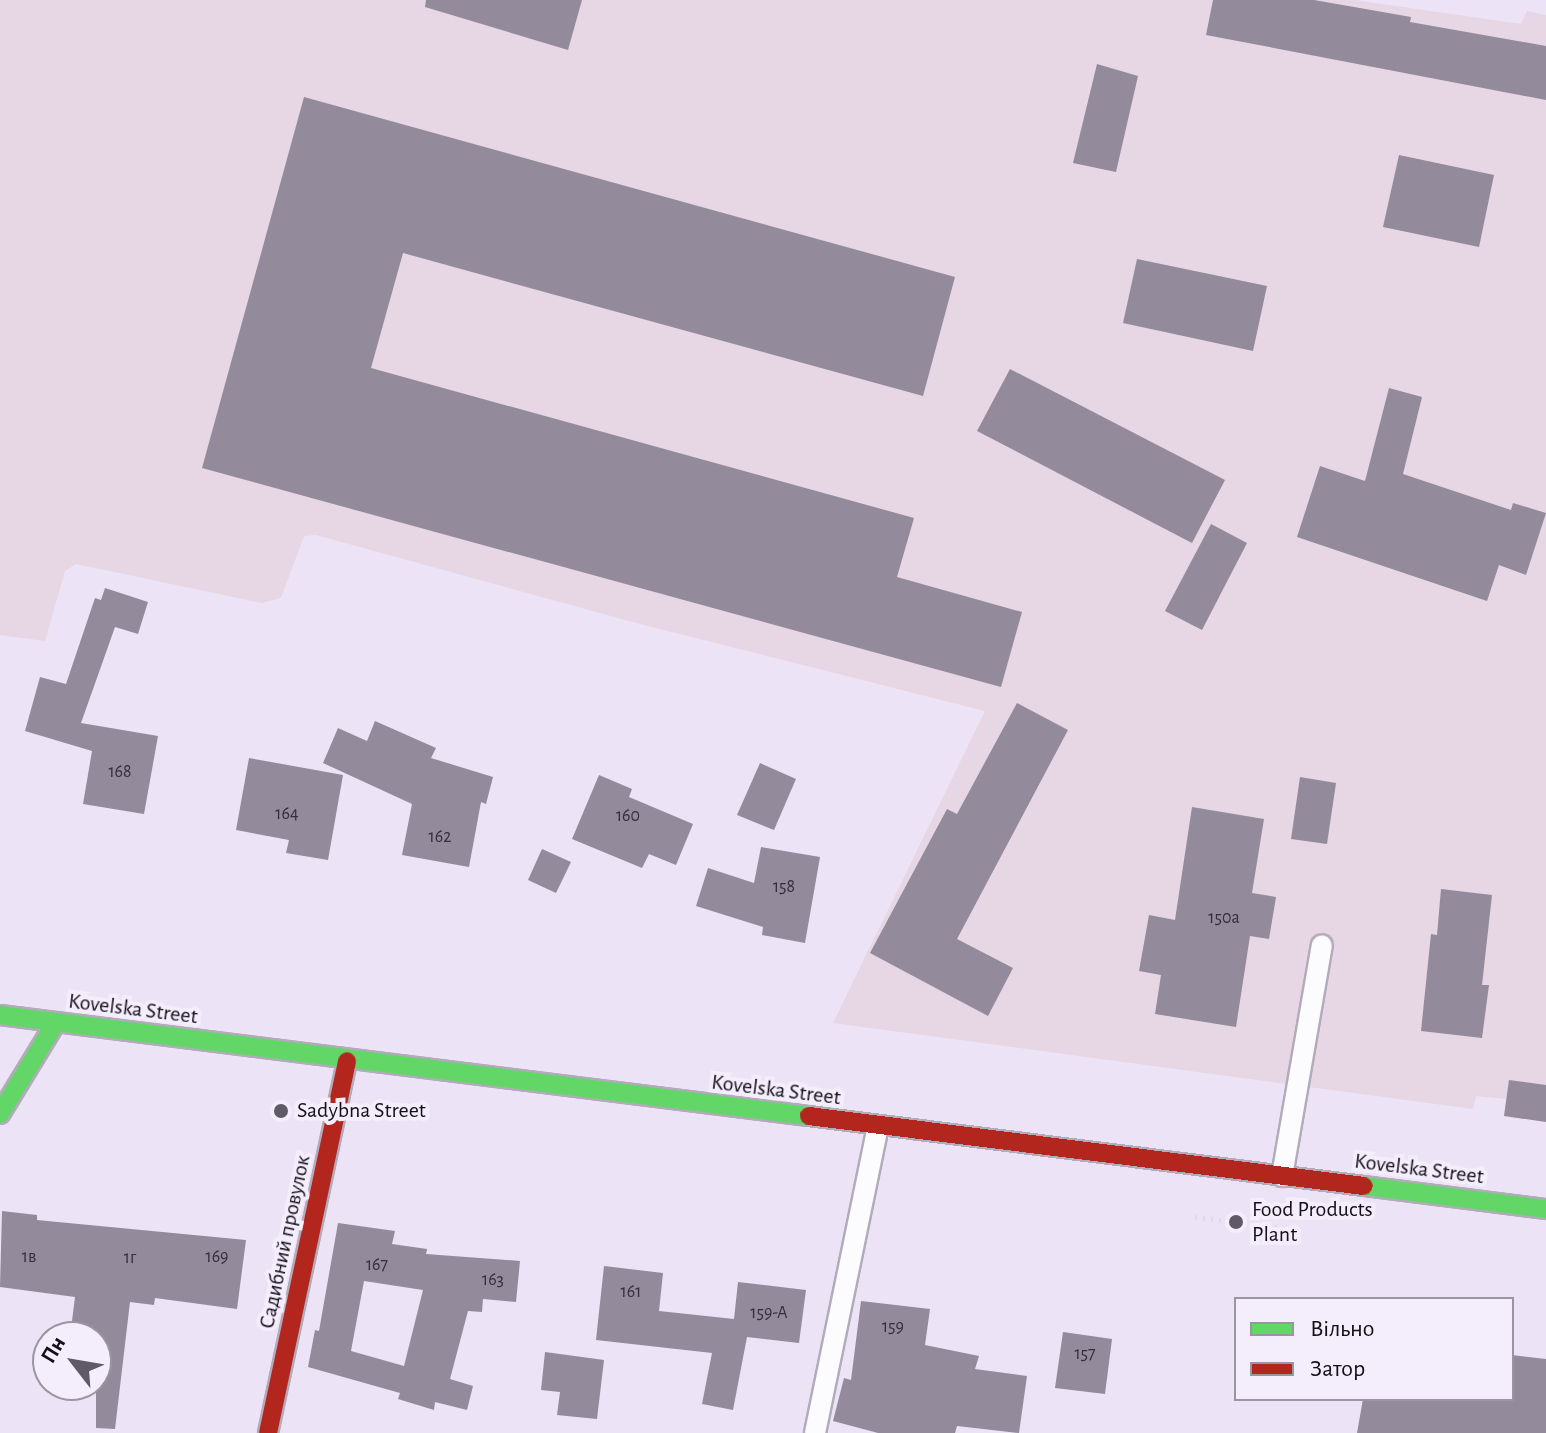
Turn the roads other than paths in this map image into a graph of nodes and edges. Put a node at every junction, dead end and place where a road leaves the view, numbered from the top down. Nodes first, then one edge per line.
1 (1322, 945) dead end
2 (0, 1015) edge
3 (55, 1024) junction
4 (347, 1061) junction
5 (0, 1114) edge
6 (878, 1127) junction
7 (1282, 1176) junction
8 (1546, 1209) edge
9 (268, 1433) edge
10 (815, 1433) edge

1 - 7 lane
2 - 3 main road, Kovelska Street
3 - 4 main road, Kovelska Street
3 - 5 main road
4 - 6 main road, Kovelska Street
4 - 9 main road, Садибний провулок
6 - 7 main road, Kovelska Street
6 - 10 lane
7 - 8 main road, Kovelska Street

